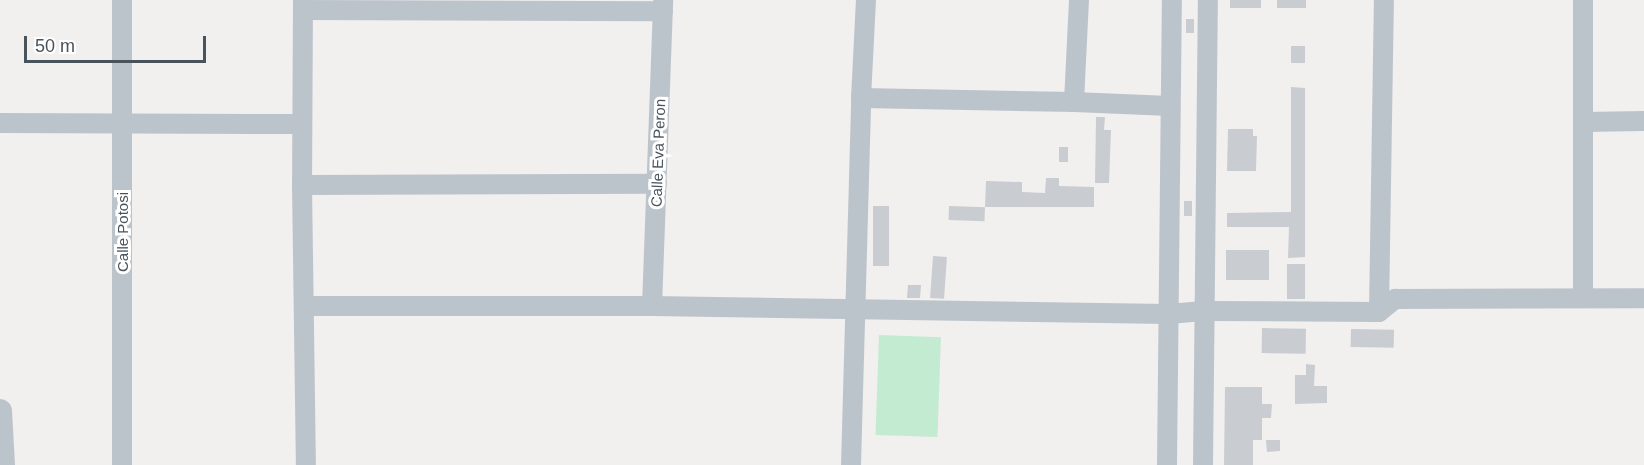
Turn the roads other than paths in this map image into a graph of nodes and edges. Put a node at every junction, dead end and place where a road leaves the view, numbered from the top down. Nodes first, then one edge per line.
1 (122, 0) edge
2 (866, 0) edge
3 (1079, 0) edge
4 (1172, 0) edge
5 (1208, 0) edge
6 (1384, 0) edge
7 (1583, 0) edge
8 (303, 5) edge
9 (663, 5) edge
10 (861, 98) junction
11 (1074, 102) junction
12 (1170, 106) junction
13 (1644, 121) edge
14 (1584, 122) junction
15 (0, 123) edge
16 (124, 124) junction
17 (302, 124) junction
18 (657, 184) junction
19 (302, 185) junction
20 (1583, 298) junction
21 (1644, 298) edge
22 (304, 306) junction
23 (652, 306) junction
24 (854, 309) junction
25 (1206, 311) junction
26 (1379, 312) junction
27 (1169, 314) junction
28 (0, 411) edge
29 (3, 465) edge
30 (122, 465) edge
31 (306, 465) edge
32 (851, 465) edge
33 (1167, 465) edge
34 (1203, 465) edge

1 - 16 street, Calle Potosi
2 - 10 street
3 - 11 street
4 - 12 street
5 - 25 street
6 - 26 street
7 - 14 street
8 - 9 street
8 - 17 street
9 - 18 street, Calle Eva Peron
10 - 11 street
10 - 24 street
11 - 12 street
12 - 27 street
13 - 14 street
14 - 20 street
15 - 16 street
16 - 17 street
16 - 30 street, Calle Potosi
17 - 19 street
18 - 19 street
18 - 23 street, Calle Eva Peron
19 - 22 street
20 - 21 street
20 - 26 street
22 - 23 street
22 - 31 street
23 - 24 street
24 - 27 street
24 - 32 street
25 - 26 street
25 - 27 street
25 - 34 street
27 - 33 street
28 - 29 street

